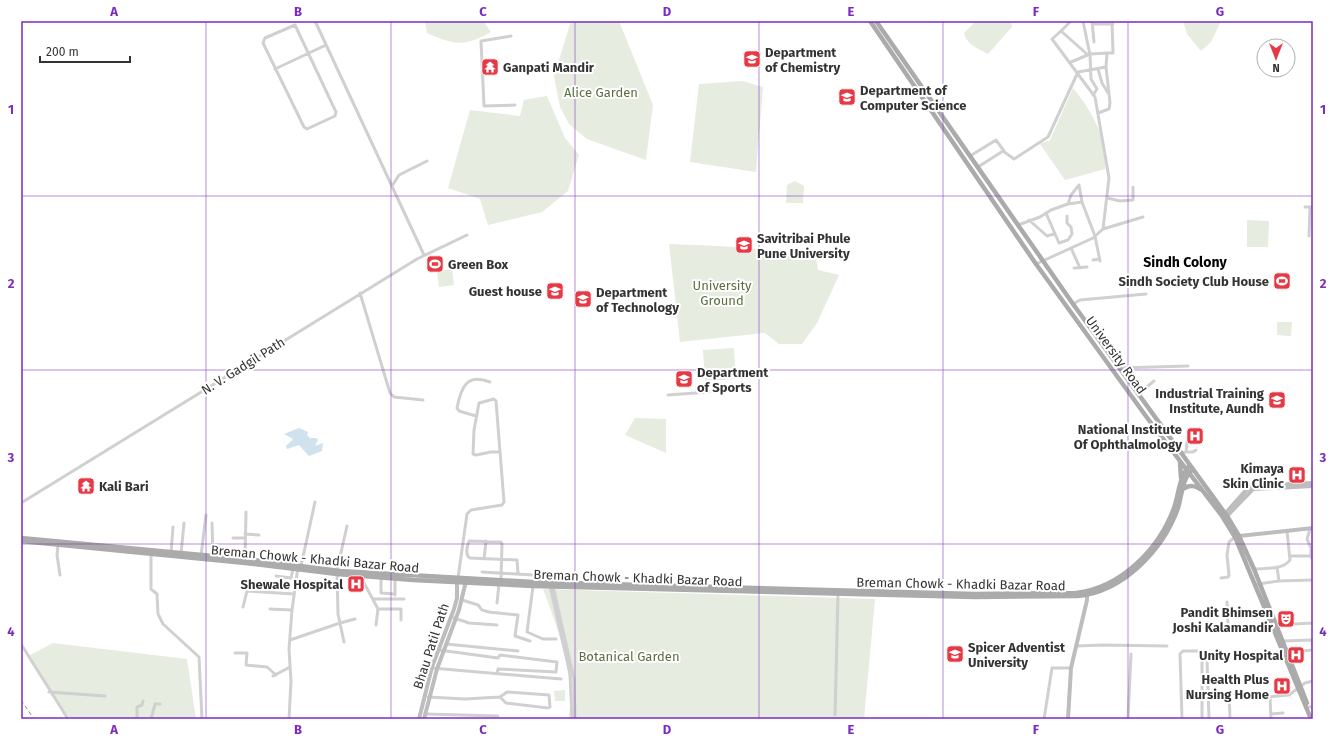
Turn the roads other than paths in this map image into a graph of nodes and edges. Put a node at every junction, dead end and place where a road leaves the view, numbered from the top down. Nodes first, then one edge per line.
1 (315, 21) edge
2 (870, 21) edge
3 (876, 21) edge
4 (1071, 21) edge
5 (1083, 21) edge
6 (1092, 22) edge
7 (1112, 23) edge
8 (1061, 31) junction
9 (512, 36) dead end
10 (1094, 42) dead end
11 (326, 45) junction
12 (308, 53) junction
13 (1107, 53) junction
14 (1089, 55) junction
15 (1071, 62) junction
16 (1098, 68) junction
17 (1106, 68) junction
18 (275, 69) junction
19 (1090, 70) junction
20 (1078, 72) junction
21 (1109, 94) junction
22 (1093, 95) junction
23 (515, 105) dead end
24 (1098, 113) junction
25 (1004, 151) junction
26 (970, 156) junction
27 (428, 161) dead end
28 (978, 167) junction
29 (392, 186) junction
30 (1133, 187) dead end
31 (1107, 198) junction
32 (1082, 202) junction
33 (1068, 204) junction
34 (1305, 207) dead end
35 (1311, 207) edge
36 (1046, 213) junction
37 (1067, 216) dead end
38 (1143, 217) dead end
39 (1029, 220) junction
40 (1018, 225) junction
41 (1103, 229) junction
42 (1054, 234) junction
43 (467, 235) dead end
44 (1095, 236) junction
45 (1309, 236) dead end
46 (1071, 248) junction
47 (424, 255) junction
48 (1093, 260) dead end
49 (1042, 261) junction
50 (1036, 264) junction
51 (1074, 268) dead end
52 (1080, 268) junction
53 (1087, 268) dead end
54 (360, 293) junction
55 (1146, 294) dead end
56 (1073, 304) junction
57 (1188, 366) dead end
58 (1119, 368) junction
59 (1154, 381) dead end
60 (490, 382) dead end
61 (709, 392) dead end
62 (1138, 394) junction
63 (668, 395) dead end
64 (423, 400) dead end
65 (476, 416) junction
66 (1187, 443) dead end
67 (1196, 450) dead end
68 (499, 452) junction
69 (1186, 452) junction
70 (1180, 453) junction
71 (1179, 460) junction
72 (1190, 469) junction
73 (1182, 480) junction
74 (1313, 483) edge
75 (1313, 486) edge
76 (1183, 490) junction
77 (1204, 491) junction
78 (315, 502) dead end
79 (21, 503) edge
80 (246, 512) dead end
81 (206, 515) dead end
82 (1225, 516) junction
83 (184, 524) dead end
84 (212, 524) dead end
85 (347, 526) dead end
86 (173, 527) dead end
87 (1312, 528) edge
88 (1288, 531) junction
89 (259, 535) dead end
90 (245, 536) junction
91 (1237, 537) junction
92 (21, 538) edge
93 (233, 538) dead end
94 (21, 541) edge
95 (486, 541) junction
96 (58, 545) junction
97 (151, 552) junction
98 (171, 553) junction
99 (181, 554) junction
100 (1290, 556) junction
101 (205, 557) junction
102 (213, 557) junction
103 (1312, 558) edge
104 (245, 559) junction
105 (484, 559) junction
106 (501, 559) junction
107 (1138, 566) junction
108 (298, 567) junction
109 (1277, 567) junction
110 (1252, 570) junction
111 (337, 572) junction
112 (482, 572) dead end
113 (501, 573) junction
114 (518, 573) junction
115 (60, 575) dead end
116 (533, 575) dead end
117 (276, 576) dead end
118 (363, 576) junction
119 (381, 578) junction
120 (395, 578) junction
121 (1221, 578) dead end
122 (457, 580) junction
123 (466, 580) junction
124 (1313, 580) edge
125 (1279, 581) junction
126 (500, 582) junction
127 (533, 584) junction
128 (1257, 584) junction
129 (551, 586) junction
130 (681, 588) junction
131 (1087, 593) junction
132 (294, 594) junction
133 (395, 594) junction
134 (838, 594) junction
135 (395, 598) junction
136 (404, 598) dead end
137 (374, 599) junction
138 (462, 600) junction
139 (555, 601) junction
140 (1227, 602) dead end
141 (497, 603) dead end
142 (243, 607) dead end
143 (270, 609) dead end
144 (378, 609) junction
145 (292, 610) junction
146 (454, 618) junction
147 (355, 619) dead end
148 (402, 620) dead end
149 (340, 623) junction
150 (1313, 623) edge
151 (376, 625) dead end
152 (497, 625) dead end
153 (1274, 625) junction
154 (1216, 626) dead end
155 (1228, 626) junction
156 (446, 637) junction
157 (556, 638) dead end
158 (290, 640) junction
159 (530, 641) dead end
160 (1283, 641) junction
161 (344, 642) dead end
162 (21, 644) edge
163 (446, 644) junction
164 (1076, 646) junction
165 (1168, 646) dead end
166 (1313, 649) edge
167 (441, 651) junction
168 (518, 651) dead end
169 (1287, 652) junction
170 (235, 653) dead end
171 (1131, 654) dead end
172 (1207, 659) dead end
173 (290, 667) junction
174 (1071, 668) junction
175 (435, 669) junction
176 (497, 674) junction
177 (561, 679) dead end
178 (1313, 681) edge
179 (1299, 687) junction
180 (50, 692) junction
181 (1228, 693) dead end
182 (105, 696) dead end
183 (427, 697) junction
184 (500, 697) junction
185 (1270, 697) junction
186 (1243, 699) dead end
187 (144, 701) dead end
188 (160, 704) dead end
189 (1311, 707) edge
190 (1283, 713) dead end
191 (1271, 714) junction
192 (835, 715) dead end
193 (498, 716) dead end
194 (425, 717) edge
195 (1312, 718) edge
196 (68, 719) edge
197 (137, 719) edge
198 (151, 719) edge
199 (202, 719) edge
200 (289, 719) edge
201 (419, 719) edge
202 (572, 719) edge
203 (575, 719) edge
204 (1044, 719) edge
205 (1068, 719) edge
206 (1128, 719) edge
207 (1182, 719) edge
208 (1202, 719) edge
209 (1209, 719) edge
210 (1230, 719) edge
211 (1271, 719) edge

1 - 11 street
2 - 50 main road, University Road
3 - 26 main road, University Road
4 - 8 street
5 - 14 street
6 - 7 street
6 - 10 street
7 - 13 street
8 - 14 street
8 - 15 street
9 - 23 street
11 - 12 street
11 - 29 street
12 - 18 street
12 - 18 street
12 - 18 street
13 - 14 street
13 - 17 street
14 - 15 street
14 - 19 street
15 - 20 street
16 - 17 street
16 - 19 street
16 - 21 street
17 - 21 street
19 - 20 street
19 - 22 street
20 - 22 street
20 - 25 street
21 - 24 street
22 - 24 street
24 - 31 street
25 - 26 street
25 - 28 street
26 - 28 main road, University Road
27 - 29 street
28 - 40 main road, University Road
29 - 47 street
30 - 31 street
31 - 41 street
32 - 33 street
32 - 33 street
32 - 44 street
33 - 36 street
34 - 35 street
35 - 45 street
36 - 39 street
36 - 42 street
37 - 42 street
38 - 41 street
39 - 40 street
39 - 42 street
40 - 49 main road, University Road
41 - 44 street
43 - 47 street, N. V. Gadgil Path
44 - 46 street
44 - 48 street
46 - 49 street
46 - 52 street
47 - 54 street, N. V. Gadgil Path
49 - 50 street
49 - 56 main road, University Road
50 - 71 main road, University Road
51 - 52 street
52 - 53 street
54 - 64 street
54 - 79 street, N. V. Gadgil Path
55 - 56 street
56 - 58 main road, University Road
57 - 58 street
58 - 62 main road, University Road
59 - 62 street
60 - 65 street
61 - 63 street
62 - 70 main road, University Road
65 - 68 street
65 - 68 street
66 - 69 street
67 - 69 street
68 - 122 street
69 - 70 street
70 - 72 main road, University Road
71 - 72 main road, University Road
71 - 73 main road
72 - 73 main road, Breman Chowk - Khadki Bazar Road
72 - 76 main road, Breman Chowk - Khadki Bazar Road
72 - 77 main road, University Road
72 - 82 main road, University Road
73 - 107 main road, Breman Chowk - Khadki Bazar Road
74 - 82 main road
75 - 82 main road
76 - 77 main road
76 - 107 main road, Breman Chowk - Khadki Bazar Road
77 - 82 main road, University Road
78 - 108 street
80 - 90 street
81 - 101 street
82 - 91 main road, University Road
83 - 99 street
84 - 102 street
85 - 111 street
86 - 98 street
87 - 88 main road
87 - 103 street
88 - 91 main road
88 - 100 street
89 - 90 street
90 - 93 street
90 - 104 street
91 - 110 main road, University Road
91 - 121 street
92 - 97 main road, Breman Chowk - Khadki Bazar Road
94 - 96 main road, Breman Chowk - Khadki Bazar Road
95 - 105 street
95 - 105 street
95 - 106 street
96 - 97 main road, Breman Chowk - Khadki Bazar Road
96 - 115 street
97 - 98 main road, Breman Chowk - Khadki Bazar Road
97 - 101 main road, Breman Chowk - Khadki Bazar Road
97 - 199 street
98 - 99 main road, Breman Chowk - Khadki Bazar Road
99 - 101 main road, Breman Chowk - Khadki Bazar Road
100 - 103 street
100 - 109 street
101 - 102 main road, Breman Chowk - Khadki Bazar Road
101 - 108 main road, Breman Chowk - Khadki Bazar Road
102 - 104 main road, Breman Chowk - Khadki Bazar Road
104 - 108 main road, Breman Chowk - Khadki Bazar Road
105 - 106 street
106 - 113 street
106 - 114 street
107 - 131 main road, Breman Chowk - Khadki Bazar Road
108 - 111 main road, Breman Chowk - Khadki Bazar Road
108 - 117 street
108 - 132 street
109 - 110 street
109 - 125 street
110 - 128 main road, University Road
111 - 118 main road, Breman Chowk - Khadki Bazar Road
111 - 122 main road, Breman Chowk - Khadki Bazar Road
111 - 149 street
112 - 113 street
113 - 114 street
113 - 126 street
114 - 116 street
118 - 119 main road, Breman Chowk - Khadki Bazar Road
118 - 137 street
119 - 120 main road, Breman Chowk - Khadki Bazar Road
119 - 133 street
120 - 122 main road, Breman Chowk - Khadki Bazar Road
120 - 133 street
122 - 123 main road, Breman Chowk - Khadki Bazar Road
122 - 146 main road, Bhau Patil Path
123 - 126 main road, Breman Chowk - Khadki Bazar Road
123 - 138 main road, Bhau Patil Path
124 - 125 street
125 - 128 street
126 - 127 main road, Breman Chowk - Khadki Bazar Road
126 - 141 street
127 - 129 main road, Breman Chowk - Khadki Bazar Road
127 - 130 main road, Breman Chowk - Khadki Bazar Road
127 - 157 street
128 - 153 main road, University Road
129 - 130 main road, Breman Chowk - Khadki Bazar Road
129 - 139 street
130 - 131 main road, Breman Chowk - Khadki Bazar Road
130 - 134 main road, Breman Chowk - Khadki Bazar Road
131 - 134 main road, Breman Chowk - Khadki Bazar Road
131 - 164 main road
132 - 142 street
132 - 145 street
133 - 135 street
134 - 192 street
135 - 136 street
135 - 137 street
137 - 144 street
138 - 146 main road, Bhau Patil Path
138 - 159 street
139 - 202 street
139 - 203 street
140 - 155 street
143 - 145 street
144 - 148 street
144 - 151 street
145 - 158 street
146 - 152 street
146 - 156 main road, Bhau Patil Path
147 - 149 street
149 - 158 street
149 - 161 street
150 - 153 street
153 - 155 street
153 - 160 main road, University Road
153 - 179 main road, University Road
154 - 155 street
156 - 163 main road, Bhau Patil Path
156 - 167 main road, Bhau Patil Path
158 - 173 street
160 - 166 street
160 - 169 main road, University Road
162 - 180 street
163 - 167 main road, Bhau Patil Path
163 - 168 street
164 - 165 street
164 - 174 main road
166 - 169 street
167 - 175 main road, Bhau Patil Path
167 - 176 street
169 - 179 main road, University Road
170 - 173 street
171 - 206 street
172 - 209 street
173 - 200 street
174 - 204 street
174 - 205 main road
175 - 176 street
175 - 183 main road, Bhau Patil Path
176 - 177 street
178 - 179 street
179 - 185 street
179 - 189 main road, University Road
179 - 195 main road, University Road
180 - 182 street
180 - 196 street
181 - 210 street
183 - 184 street
183 - 194 main road, Bhau Patil Path
183 - 201 main road, Bhau Patil Path
184 - 184 street
185 - 186 street
185 - 191 street
187 - 197 street
188 - 198 street
189 - 195 main road, University Road
190 - 191 street
191 - 211 street
193 - 194 street
207 - 208 street

